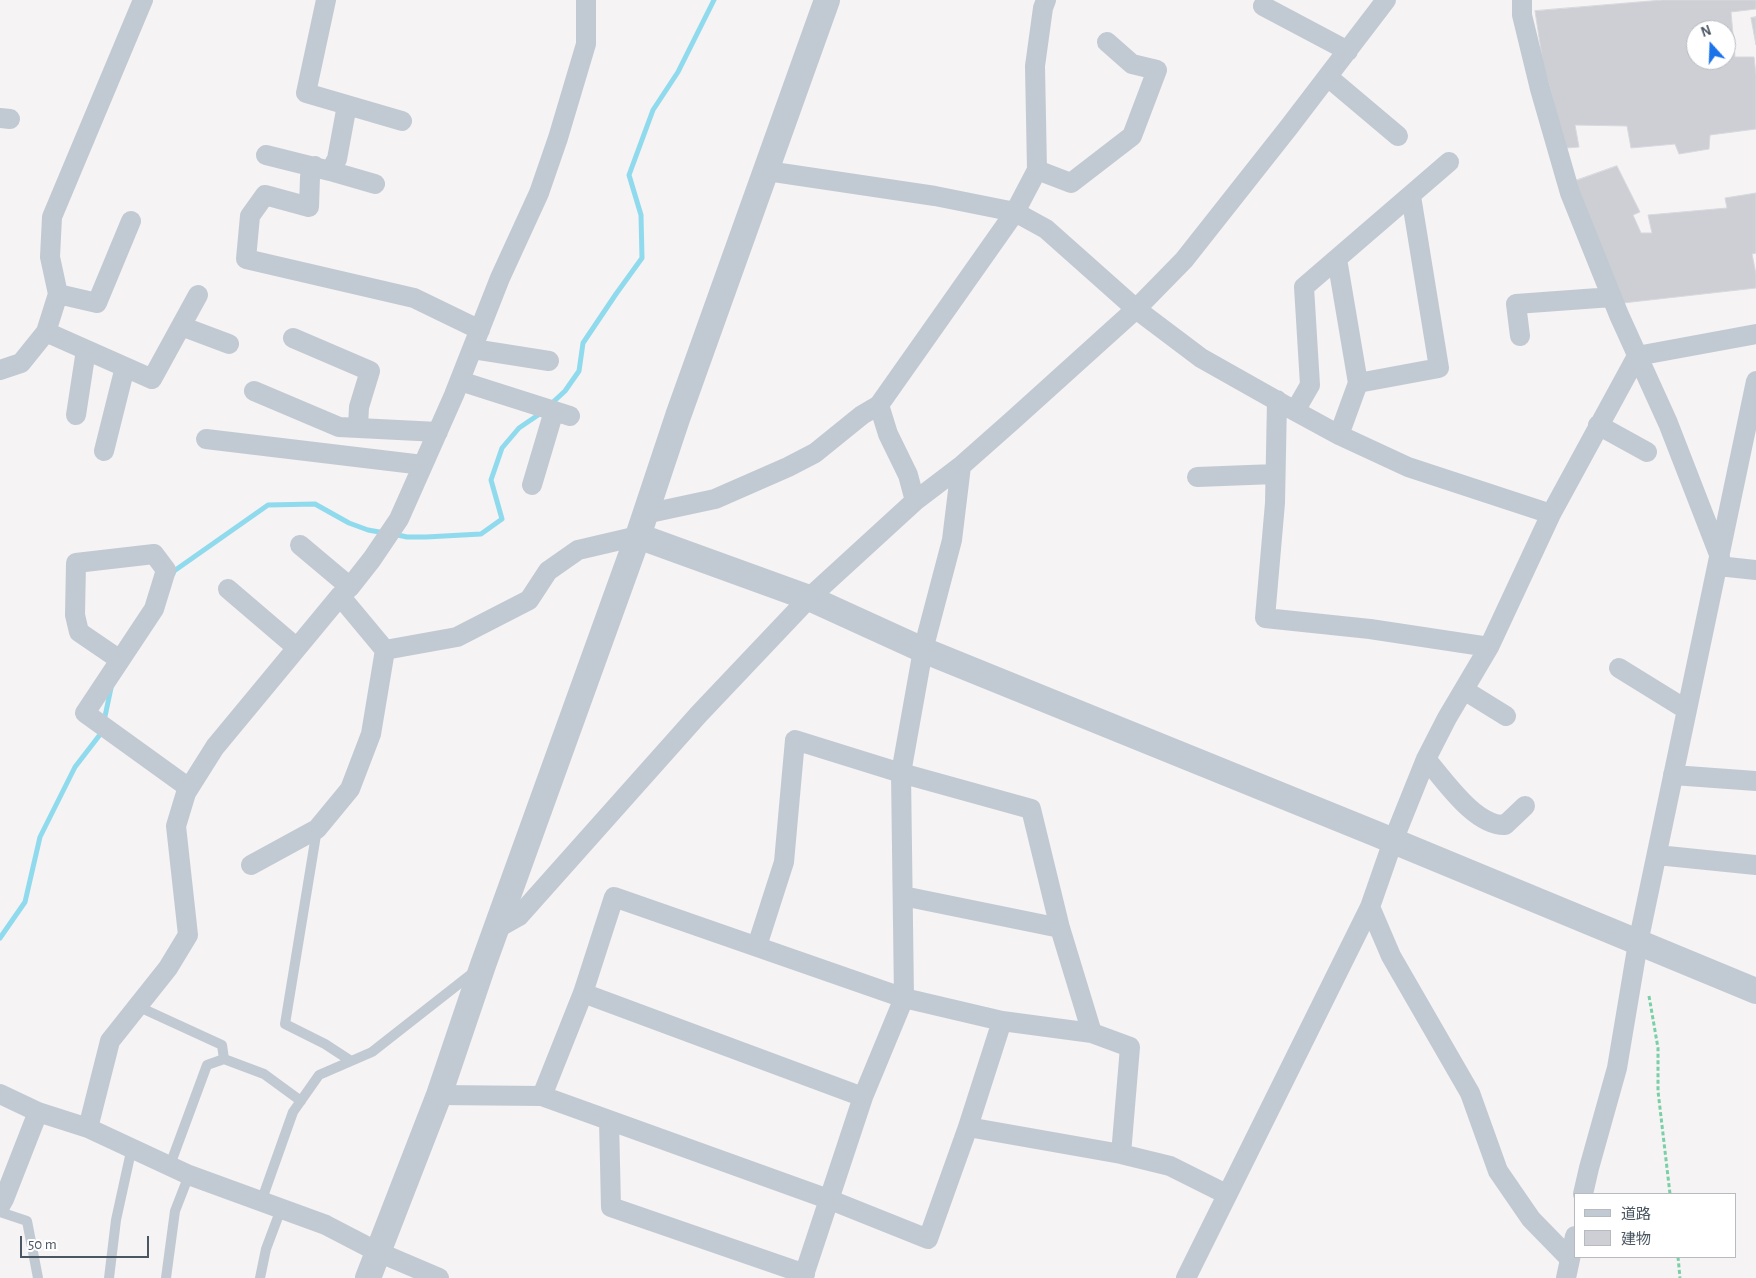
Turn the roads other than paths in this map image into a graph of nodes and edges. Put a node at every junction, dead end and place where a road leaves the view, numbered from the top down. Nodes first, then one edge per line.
1 (143, 0) edge
2 (326, 0) edge
3 (586, 0) edge
4 (827, 0) edge
5 (1046, 0) edge
6 (1386, 0) edge
7 (1522, 0) edge
8 (1263, 6) dead end
9 (1107, 42) dead end
10 (1348, 50) junction
11 (1328, 77) junction
12 (347, 105) junction
13 (402, 120) dead end
14 (1398, 136) dead end
15 (266, 155) dead end
16 (1449, 162) dead end
17 (322, 168) junction
18 (1037, 170) junction
19 (767, 171) junction
20 (375, 184) dead end
21 (1411, 196) junction
22 (1015, 212) junction
23 (131, 221) dead end
24 (1337, 260) junction
25 (58, 294) junction
26 (198, 295) dead end
27 (1612, 296) junction
28 (1136, 309) junction
29 (181, 326) junction
30 (46, 332) junction
31 (1756, 334) edge
32 (1520, 336) dead end
33 (293, 338) dead end
34 (476, 340) junction
35 (229, 344) dead end
36 (86, 350) junction
37 (1637, 356) junction
38 (549, 361) dead end
39 (125, 367) junction
40 (0, 370) edge
41 (1756, 380) edge
42 (460, 381) junction
43 (1358, 383) junction
44 (254, 391) dead end
45 (1277, 400) junction
46 (879, 405) junction
47 (1295, 411) junction
48 (76, 415) dead end
49 (1598, 425) junction
50 (358, 427) junction
51 (438, 432) junction
52 (1339, 435) junction
53 (206, 439) dead end
54 (104, 451) dead end
55 (1647, 452) dead end
56 (423, 465) junction
57 (960, 466) junction
58 (1275, 474) junction
59 (1196, 477) dead end
60 (532, 485) dead end
61 (915, 502) junction
62 (1551, 514) junction
63 (641, 525) junction
64 (300, 545) dead end
65 (1719, 562) junction
66 (1756, 570) edge
67 (228, 589) dead end
68 (345, 591) junction
69 (808, 598) junction
70 (1489, 647) junction
71 (297, 648) junction
72 (385, 650) junction
73 (923, 650) junction
74 (120, 660) junction
75 (1619, 668) dead end
76 (1464, 690) junction
77 (1687, 710) junction
78 (1506, 716) dead end
79 (1426, 760) junction
80 (901, 773) junction
81 (1673, 775) junction
82 (1756, 781) edge
83 (189, 788) junction
84 (1525, 806) dead end
85 (317, 829) junction
86 (1393, 841) junction
87 (1656, 855) junction
88 (1756, 864) edge
89 (251, 865) dead end
90 (903, 896) junction
91 (1370, 907) junction
92 (1060, 928) junction
93 (496, 929) junction
94 (1638, 944) junction
95 (757, 946) junction
96 (483, 965) junction
97 (1756, 991) edge
98 (583, 993) junction
99 (904, 998) junction
100 (137, 1006) junction
101 (1002, 1021) junction
102 (1092, 1034) junction
103 (224, 1059) junction
104 (351, 1061) junction
105 (0, 1094) edge
106 (439, 1095) junction
107 (542, 1096) junction
108 (863, 1097) junction
109 (300, 1101) junction
110 (38, 1112) junction
111 (610, 1120) junction
112 (968, 1127) junction
113 (88, 1128) junction
114 (132, 1147) junction
115 (1121, 1154) junction
116 (170, 1165) junction
117 (189, 1174) junction
118 (1583, 1193) edge
119 (1226, 1194) junction
120 (828, 1199) junction
121 (261, 1202) junction
122 (0, 1206) edge
123 (281, 1209) junction
124 (0, 1212) edge
125 (1574, 1241) edge
126 (378, 1252) junction
127 (1568, 1268) edge
128 (804, 1276) edge
129 (38, 1278) edge
130 (109, 1278) edge
131 (166, 1278) edge
132 (260, 1278) edge
133 (368, 1278) edge
134 (439, 1278) edge
135 (1186, 1278) edge

1 - 25 street
2 - 12 street
3 - 34 street
4 - 19 street
5 - 18 street
6 - 10 street
7 - 27 street
8 - 10 street
9 - 18 street
10 - 11 street
11 - 14 street
11 - 28 street
12 - 13 street
12 - 17 street
15 - 17 street
16 - 21 street
17 - 20 street
17 - 34 street
18 - 22 street
19 - 22 street
19 - 63 street
21 - 24 street
21 - 43 street
22 - 28 street
22 - 46 street
23 - 25 street
24 - 43 street
24 - 47 street
25 - 30 street
26 - 29 street
27 - 32 street
27 - 37 street
28 - 45 street
28 - 57 street
29 - 35 street
29 - 39 street
30 - 36 street
30 - 40 street
31 - 37 street
33 - 50 street
34 - 38 street
34 - 42 street
36 - 39 street
36 - 48 street
37 - 49 street
37 - 65 street
39 - 54 street
41 - 65 street
42 - 51 street
42 - 60 street
43 - 52 street
44 - 50 street
45 - 47 street
45 - 58 street
46 - 61 street
46 - 63 street
47 - 52 street
49 - 55 street
49 - 62 street
50 - 51 street
51 - 56 street
52 - 62 street
53 - 56 street
56 - 68 street
57 - 61 street
57 - 73 street
58 - 59 street
58 - 70 street
61 - 69 street
62 - 70 street
63 - 69 street
63 - 72 street
63 - 93 street
64 - 68 street
65 - 66 street
65 - 77 street
67 - 71 street
68 - 71 street
68 - 72 street
69 - 73 street
69 - 93 street
70 - 76 street
71 - 83 street
72 - 85 street
73 - 80 street
73 - 86 street
74 - 74 street
74 - 83 street
75 - 77 street
76 - 78 street
76 - 79 street
77 - 81 street
79 - 84 street
79 - 86 street
80 - 90 street
80 - 92 street
80 - 95 street
81 - 82 street
81 - 87 street
83 - 100 street
85 - 89 street
85 - 104 lane
86 - 91 street
86 - 94 street
87 - 88 street
87 - 94 street
90 - 92 street
90 - 99 street
91 - 119 street
91 - 127 street
92 - 102 street
93 - 96 street
94 - 97 street
94 - 118 street
95 - 98 street
95 - 99 street
96 - 104 lane
96 - 106 street
98 - 107 street
98 - 108 street
99 - 101 street
99 - 108 street
100 - 103 lane
100 - 113 street
101 - 102 street
101 - 112 street
102 - 115 street
103 - 109 lane
103 - 116 lane
104 - 109 lane
105 - 110 street
106 - 107 street
106 - 126 street
107 - 111 street
108 - 120 street
109 - 121 lane
110 - 113 street
110 - 122 street
111 - 120 street
111 - 128 street
112 - 115 street
112 - 120 street
113 - 114 street
114 - 116 street
114 - 130 lane
115 - 119 street
116 - 117 street
117 - 121 street
117 - 131 lane
119 - 135 street
120 - 128 street
121 - 123 street
123 - 126 street
123 - 132 lane
124 - 129 lane
125 - 127 street
126 - 133 street
126 - 134 street

